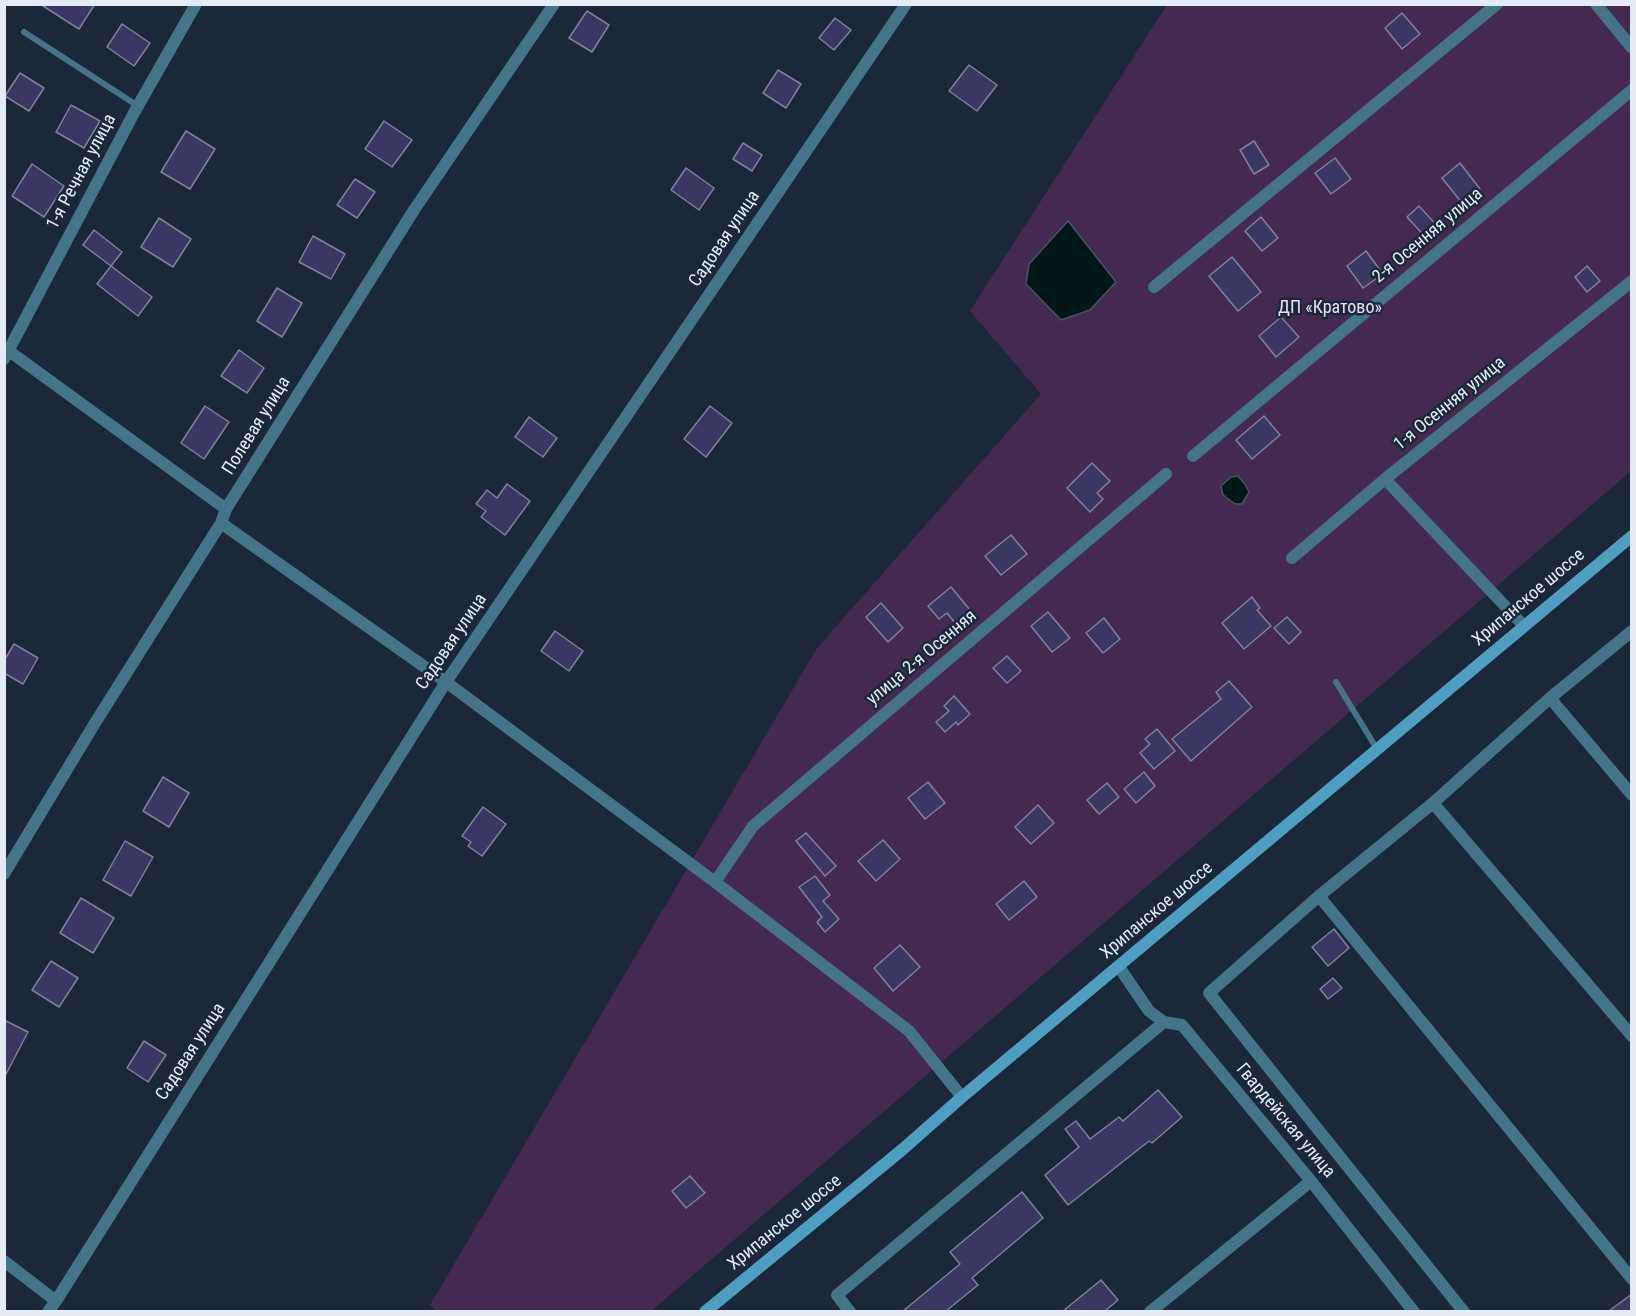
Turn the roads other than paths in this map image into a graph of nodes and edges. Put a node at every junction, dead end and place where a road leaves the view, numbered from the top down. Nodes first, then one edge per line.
1 (196, 4) edge
2 (554, 4) edge
3 (906, 4) edge
4 (1497, 4) edge
5 (1596, 4) edge
6 (24, 32) dead end
7 (1632, 48) edge
8 (1632, 90) edge
9 (138, 106) junction
10 (1632, 281) edge
11 (1154, 287) dead end
12 (7, 355) edge
13 (1193, 456) dead end
14 (1166, 474) dead end
15 (1385, 478) junction
16 (226, 509) junction
17 (221, 523) junction
18 (1632, 536) edge
19 (1292, 558) dead end
20 (1524, 626) junction
21 (1632, 631) edge
22 (446, 682) junction
23 (1336, 682) dead end
24 (1550, 698) junction
25 (1377, 749) junction
26 (1632, 795) edge
27 (1433, 803) junction
28 (4, 874) edge
29 (715, 882) junction
30 (1318, 896) junction
31 (1119, 967) junction
32 (1164, 1022) junction
33 (1632, 1036) edge
34 (962, 1097) junction
35 (1311, 1181) junction
36 (4, 1261) edge
37 (1632, 1279) edge
38 (56, 1300) junction
39 (48, 1311) edge
40 (705, 1311) edge
41 (850, 1311) edge
42 (1150, 1311) edge
43 (1414, 1311) edge
44 (1464, 1311) edge

1 - 9 street, 1-я Речная улица
2 - 16 street, Полевая улица
3 - 22 street, Садовая улица
4 - 11 street
5 - 7 street
6 - 9 lane
8 - 13 street, 2-я Осенняя улица
9 - 12 street, 1-я Речная улица
10 - 15 street, 1-я Осенняя улица
12 - 16 street
14 - 29 street, улица 2-я Осенняя
15 - 19 street, 1-я Осенняя улица
15 - 20 street
16 - 17 street, Полевая улица
17 - 22 street
17 - 28 street, Полевая улица
18 - 20 main road, Хрипанское шоссе
20 - 25 main road, Хрипанское шоссе
21 - 24 street
22 - 29 street
22 - 38 street, Садовая улица
23 - 25 lane
24 - 26 street
24 - 27 street
25 - 31 main road, Хрипанское шоссе
27 - 30 street
27 - 33 street
29 - 34 street
30 - 37 street
30 - 44 street
31 - 32 street, Гвардейская улица
31 - 34 main road, Хрипанское шоссе
32 - 35 street, Гвардейская улица
32 - 41 street
34 - 40 main road, Хрипанское шоссе
35 - 42 street
35 - 43 street, Гвардейская улица
36 - 38 street
38 - 39 street, Садовая улица

